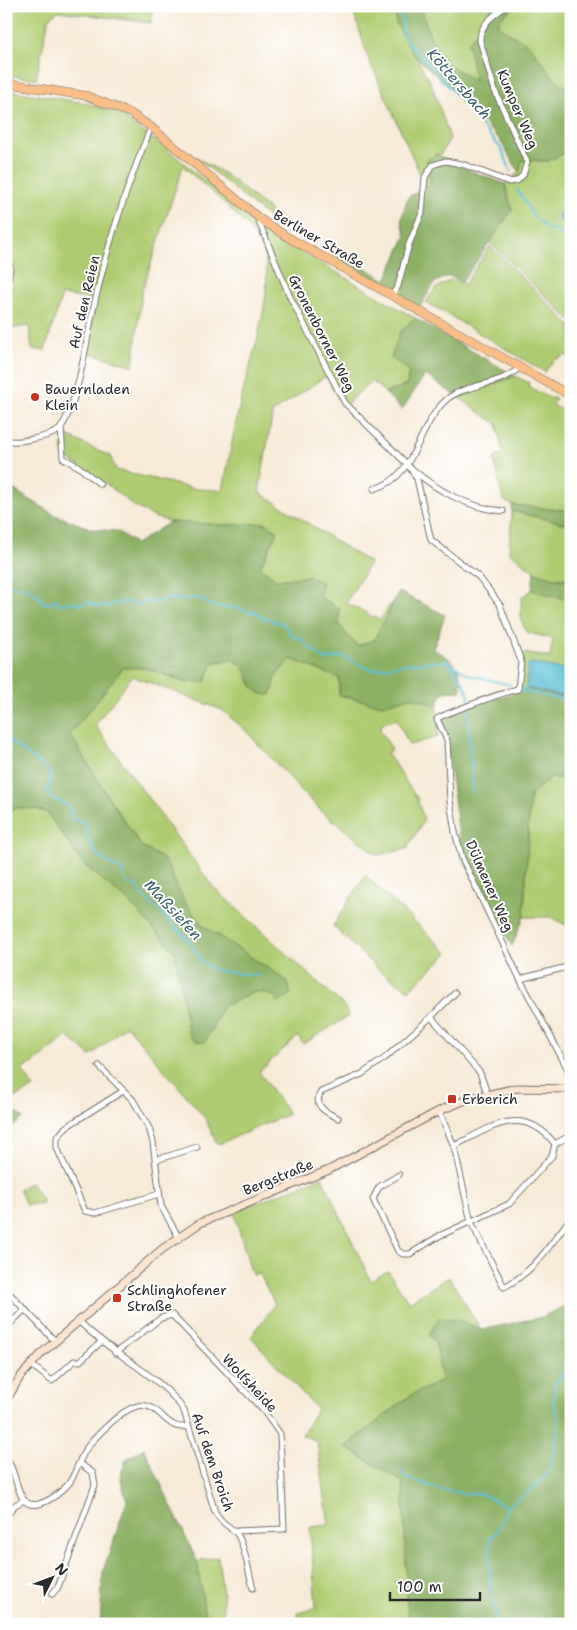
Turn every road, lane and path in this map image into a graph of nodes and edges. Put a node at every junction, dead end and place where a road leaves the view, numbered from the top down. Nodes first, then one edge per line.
1 (506, 6) edge
2 (6, 83) edge
3 (151, 127) junction
4 (260, 219) junction
5 (6, 256) edge
6 (6, 287) edge
7 (392, 295) junction
8 (519, 368) junction
9 (571, 396) edge
10 (61, 428) junction
11 (6, 440) edge
12 (408, 465) junction
13 (100, 484) dead end
14 (374, 489) dead end
15 (503, 511) dead end
16 (516, 690) joint
17 (571, 966) edge
18 (520, 979) junction
19 (455, 992) dead end
20 (431, 1017) junction
21 (99, 1066) dead end
22 (571, 1075) edge
23 (571, 1090) edge
24 (123, 1091) junction
25 (487, 1093) junction
26 (439, 1111) junction
27 (338, 1118) dead end
28 (571, 1134) edge
29 (556, 1144) junction
30 (454, 1146) junction
31 (197, 1147) dead end
32 (156, 1160) junction
33 (399, 1175) dead end
34 (159, 1194) junction
35 (571, 1218) edge
36 (471, 1222) junction
37 (178, 1236) junction
38 (6, 1290) edge
39 (25, 1309) junction
40 (79, 1321) junction
41 (6, 1328) edge
42 (56, 1341) junction
43 (101, 1342) junction
44 (115, 1353) junction
45 (30, 1364) junction
46 (6, 1401) edge
47 (188, 1426) junction
48 (6, 1458) edge
49 (79, 1463) junction
50 (24, 1500) junction
51 (6, 1516) edge
52 (234, 1531) junction
53 (252, 1588) dead end
54 (52, 1594) dead end

1 - 7 street, Kumper Weg
2 - 3 main road, Berliner Straße
3 - 4 main road, Berliner Straße
3 - 10 street, Auf den Reien
4 - 7 main road, Berliner Straße
4 - 12 street, Gronenborner Weg
5 - 6 street
7 - 8 main road, Berliner Straße
8 - 9 main road, Berliner Straße
8 - 12 street
10 - 11 street
10 - 13 street
12 - 14 street
12 - 15 street, Gronenborner Weg
12 - 16 street, Gronenborner Weg
16 - 18 street, Dülmener Weg
17 - 18 street
18 - 22 street, Dülmener Weg
19 - 20 street
20 - 25 street
20 - 27 street
21 - 24 street
23 - 25 street, Bergstraße
24 - 32 street
24 - 34 street
25 - 26 street, Bergstraße
26 - 30 street
26 - 37 street, Bergstraße
28 - 29 street
29 - 30 street
29 - 36 street
30 - 36 street
31 - 32 street
32 - 34 street
33 - 36 street
34 - 37 street
35 - 36 street
37 - 40 street, Bergstraße
38 - 39 street
39 - 41 street
39 - 42 street
40 - 42 street, Bergstraße
40 - 43 street, Auf dem Broich
42 - 45 street, Bergstraße
43 - 44 street, Auf dem Broich
43 - 45 street
44 - 47 street, Auf dem Broich
44 - 52 street, Wolfsheide
45 - 46 street, Bergstraße
47 - 49 street
47 - 52 street, Auf dem Broich
48 - 50 street
49 - 50 street
49 - 54 street
50 - 51 street
52 - 53 street, Auf dem Broich

